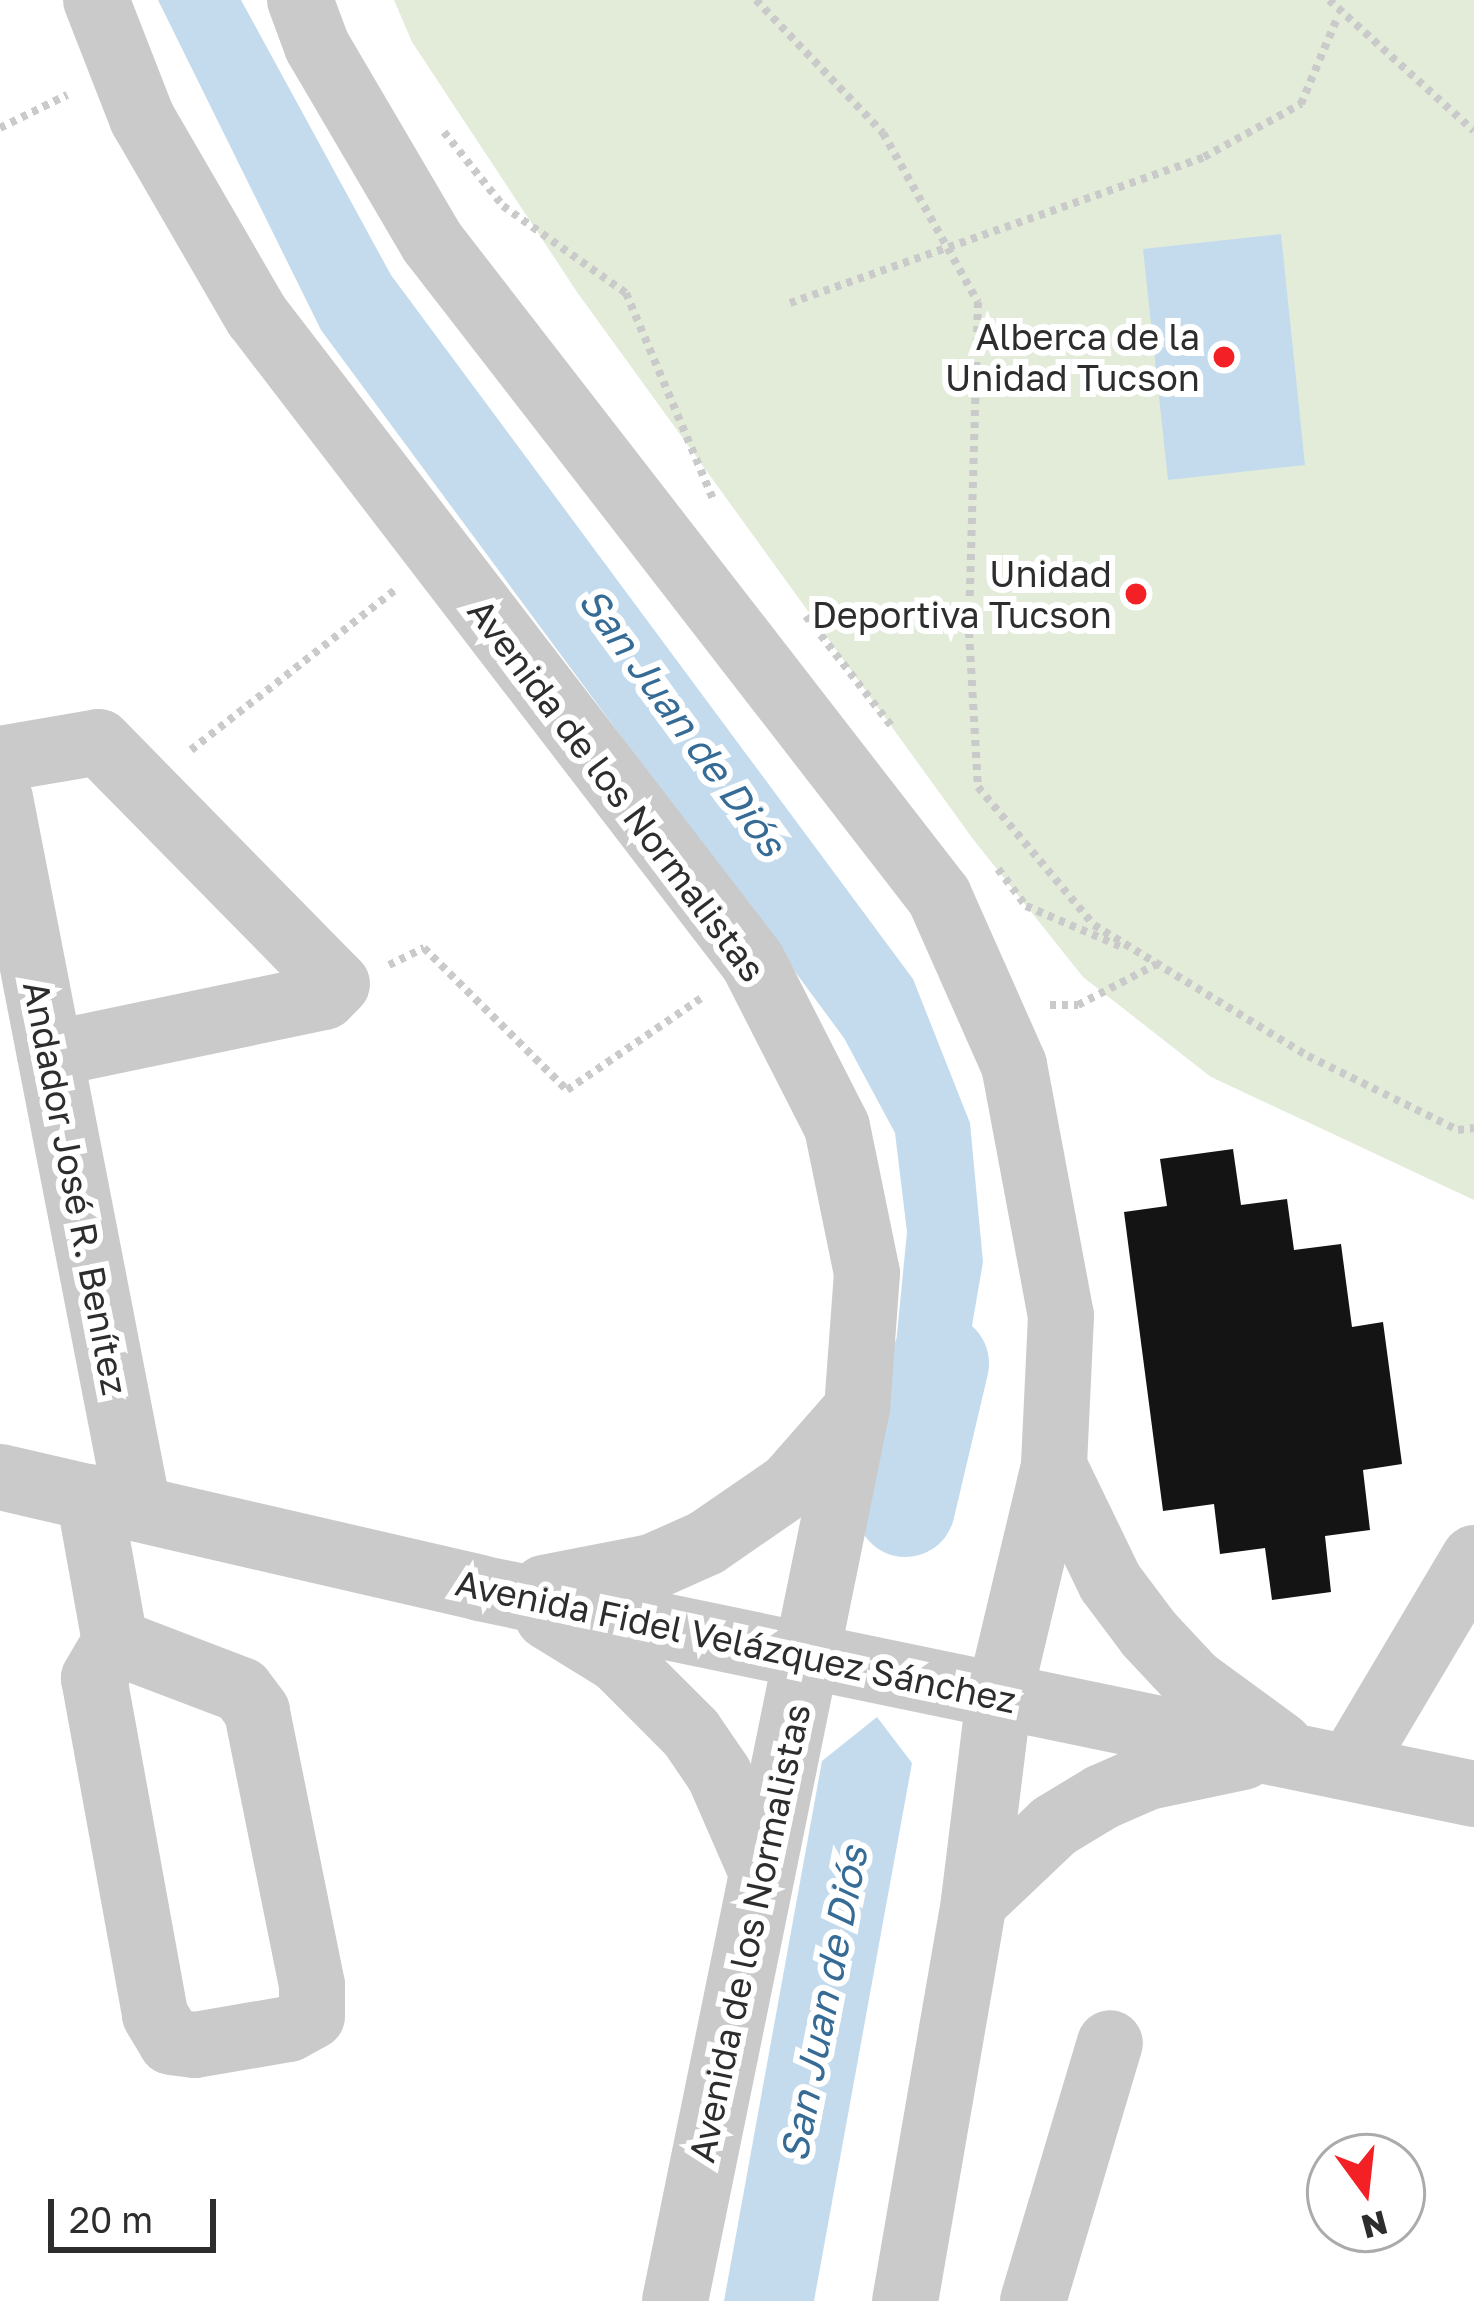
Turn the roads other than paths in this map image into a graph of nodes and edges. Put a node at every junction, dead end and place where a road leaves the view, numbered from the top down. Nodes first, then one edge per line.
1 (96, 0) edge
2 (300, 0) edge
3 (0, 759) edge
4 (0, 798) edge
5 (50, 1054) junction
6 (857, 1408) junction
7 (1054, 1466) junction
8 (0, 1477) edge
9 (114, 1502) junction
10 (1474, 1558) edge
11 (478, 1588) junction
12 (115, 1642) junction
13 (807, 1655) junction
14 (999, 1697) junction
15 (1324, 1762) junction
16 (1474, 1794) edge
17 (759, 1866) junction
18 (974, 1902) junction
19 (1110, 2043) dead end
20 (675, 2301) edge
21 (905, 2301) edge
22 (1034, 2301) edge

1 - 6 street, Avenida de los Normalistas
2 - 7 street
3 - 5 street
4 - 5 street, Andador José R. Benítez
5 - 9 street, Andador José R. Benítez
6 - 11 street
6 - 13 street, Avenida de los Normalistas
7 - 14 street
7 - 15 street
8 - 9 street, Avenida Fidel Velázquez Sánchez
9 - 11 street, Avenida Fidel Velázquez Sánchez
9 - 12 street, Andador José R. Benítez
10 - 15 street
11 - 13 street, Avenida Fidel Velázquez Sánchez
11 - 17 street
12 - 12 street
13 - 14 street, Avenida Fidel Velázquez Sánchez
13 - 17 street, Avenida de los Normalistas
14 - 15 street, Avenida Fidel Velázquez Sánchez
14 - 18 street
15 - 16 street, Avenida Fidel Velázquez Sánchez
15 - 18 street
17 - 20 street, Avenida de los Normalistas
18 - 21 street
19 - 22 street

